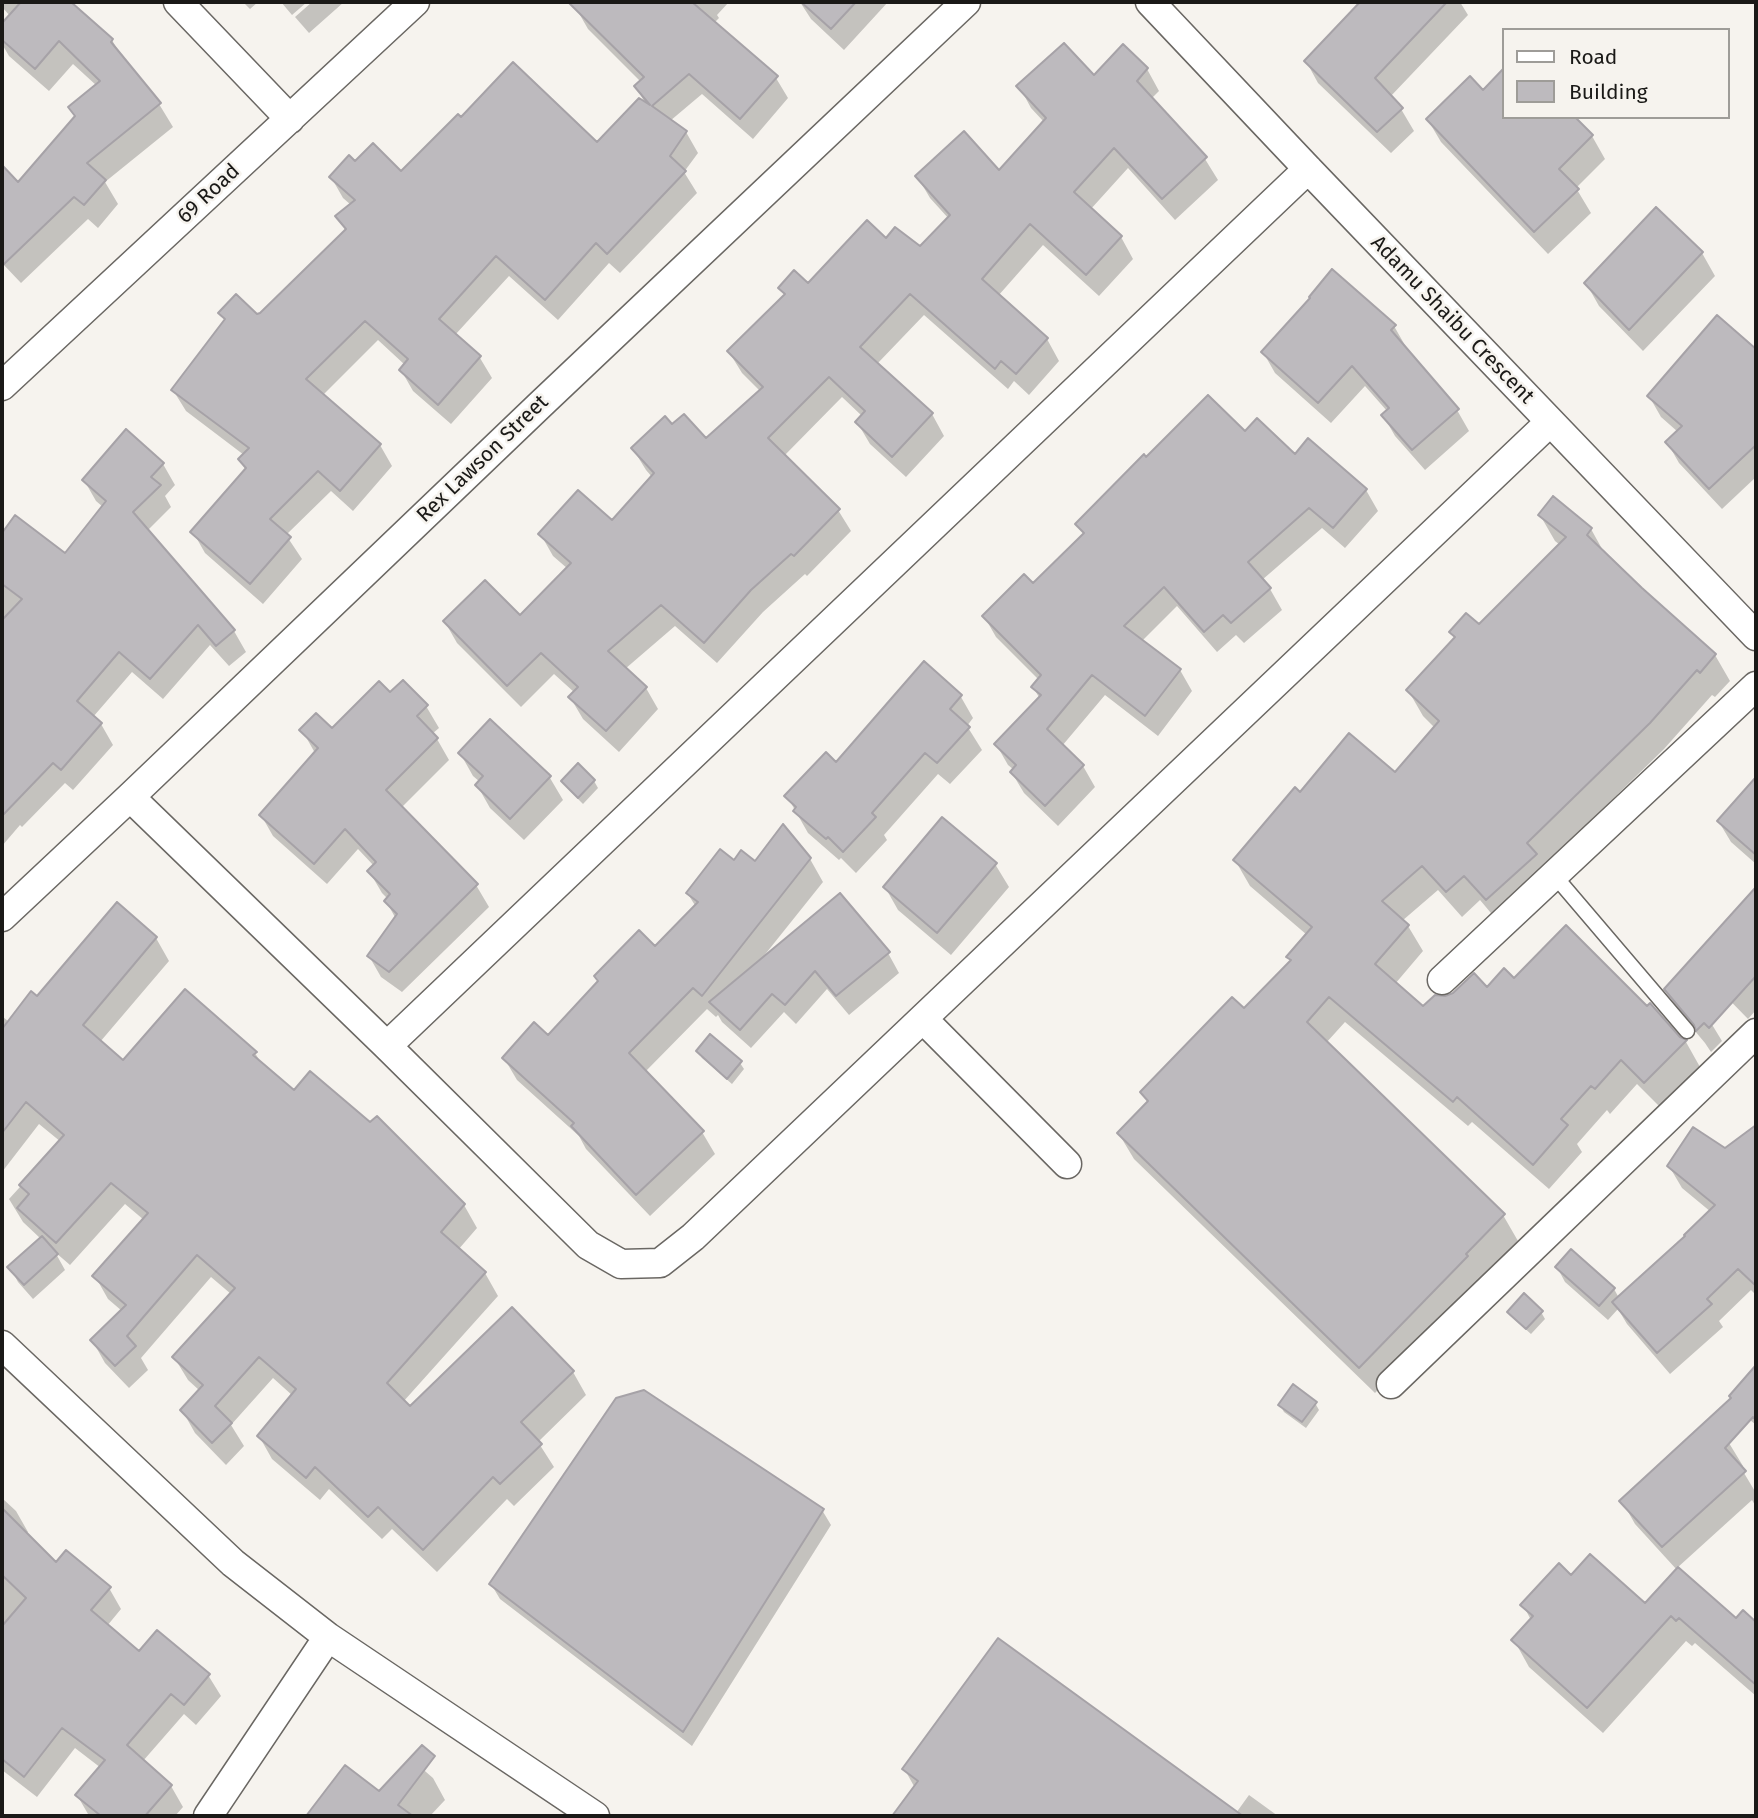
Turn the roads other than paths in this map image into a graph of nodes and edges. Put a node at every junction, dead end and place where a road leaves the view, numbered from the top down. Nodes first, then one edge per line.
1 (178, 2) edge
2 (415, 2) edge
3 (966, 2) edge
4 (1150, 2) edge
5 (289, 119) junction
6 (1308, 169) junction
7 (2, 386) edge
8 (1550, 422) junction
9 (1756, 636) edge
10 (1756, 686) edge
11 (130, 797) junction
12 (1554, 875) junction
13 (2, 917) edge
14 (1442, 981) dead end
15 (923, 1018) junction
16 (1688, 1031) dead end
17 (1756, 1033) edge
18 (387, 1046) junction
19 (1067, 1164) dead end
20 (2, 1345) edge
21 (1391, 1384) dead end
22 (328, 1637) junction
23 (208, 1816) edge
24 (595, 1816) edge

1 - 5 street
2 - 5 street, 69 Road
3 - 11 street, Rex Lawson Street
4 - 6 street, Adamu Shaibu Crescent
5 - 7 street, 69 Road
6 - 8 street, Adamu Shaibu Crescent
6 - 18 street
8 - 9 street, Adamu Shaibu Crescent
8 - 15 street
10 - 12 street
11 - 13 street, Rex Lawson Street
11 - 18 street
12 - 14 street
12 - 16 lane
15 - 18 street
15 - 19 street
17 - 21 street
20 - 22 street
22 - 23 street
22 - 24 street

